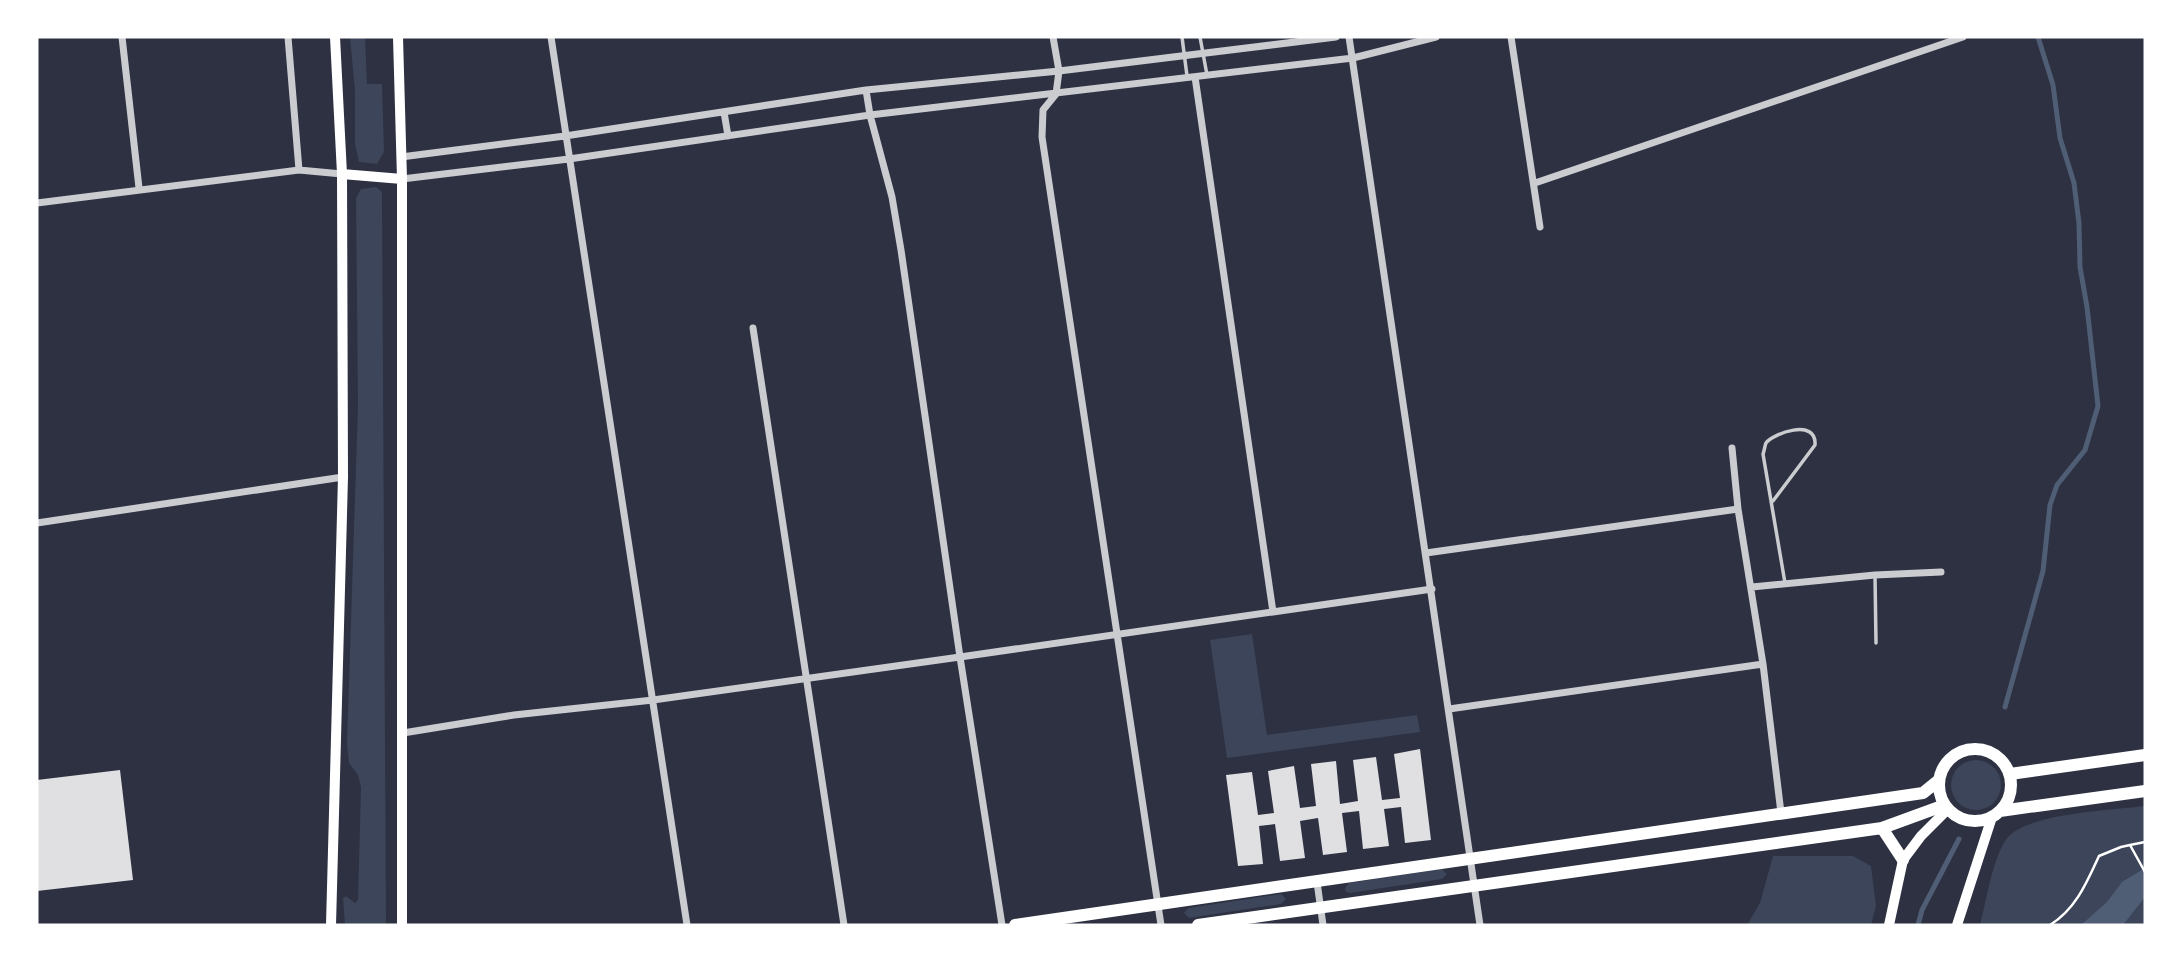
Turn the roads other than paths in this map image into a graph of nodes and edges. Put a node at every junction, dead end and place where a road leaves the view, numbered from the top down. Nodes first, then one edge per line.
1 (122, 37) edge
2 (288, 37) edge
3 (335, 37) edge
4 (398, 37) edge
5 (551, 37) edge
6 (1053, 37) edge
7 (1182, 37) edge
8 (1200, 37) edge
9 (1336, 37) edge
10 (1349, 37) edge
11 (1436, 37) edge
12 (1511, 37) edge
13 (1963, 37) edge
14 (1424, 38) edge
15 (1203, 54) junction
16 (1185, 56) junction
17 (1353, 58) junction
18 (1059, 71) junction
19 (1207, 75) junction
20 (1191, 77) junction
21 (866, 90) junction
22 (1056, 94) junction
23 (724, 112) junction
24 (870, 115) junction
25 (565, 136) junction
26 (728, 136) junction
27 (401, 157) junction
28 (569, 159) junction
29 (299, 170) junction
30 (342, 174) junction
31 (402, 179) junction
32 (1535, 183) junction
33 (139, 188) junction
34 (37, 203) edge
35 (1540, 227) dead end
36 (753, 328) dead end
37 (1732, 448) dead end
38 (344, 477) junction
39 (1773, 500) junction
40 (1738, 509) junction
41 (37, 523) edge
42 (1426, 553) junction
43 (1941, 572) dead end
44 (1875, 575) junction
45 (1785, 583) junction
46 (1752, 587) junction
47 (1432, 589) junction
48 (1273, 612) junction
49 (1118, 634) junction
50 (1876, 643) dead end
51 (960, 657) junction
52 (1763, 663) junction
53 (806, 677) junction
54 (653, 699) junction
55 (1449, 709) junction
56 (403, 733) junction
57 (2145, 755) edge
58 (2010, 774) junction
59 (1939, 780) junction
60 (2145, 791) edge
61 (1946, 807) junction
62 (1781, 813) junction
63 (1996, 814) junction
64 (1882, 828) junction
65 (1471, 858) junction
66 (1903, 860) junction
67 (1317, 882) junction
68 (1475, 885) junction
69 (1158, 904) junction
70 (1321, 909) junction
71 (331, 925) edge
72 (402, 925) edge
73 (687, 925) edge
74 (844, 925) edge
75 (1002, 925) edge
76 (1015, 925) edge
77 (1161, 925) edge
78 (1198, 925) edge
79 (1323, 925) edge
80 (1480, 925) edge
81 (1889, 925) edge
82 (1957, 925) edge

1 - 33 street
2 - 29 street
3 - 30 main road
4 - 27 main road
5 - 25 street
6 - 18 street
7 - 16 lane
8 - 15 lane
9 - 15 street
10 - 17 street
11 - 14 street
12 - 32 street
13 - 32 street
14 - 17 street
15 - 16 street
15 - 19 lane
16 - 18 street
16 - 20 lane
17 - 19 street
17 - 42 street
18 - 21 street
18 - 22 street
19 - 20 street
20 - 22 street
20 - 48 street
21 - 23 street
21 - 24 street
22 - 24 street
22 - 49 street
23 - 25 street
23 - 26 street
24 - 26 street
24 - 51 street
25 - 27 street
25 - 28 street
26 - 28 street
27 - 31 main road
28 - 31 street
28 - 54 street
29 - 30 street
29 - 33 street
30 - 31 main road
30 - 38 main road
31 - 56 main road
32 - 35 street
33 - 34 street
36 - 53 street
37 - 40 street
38 - 41 street
38 - 71 main road
39 - 39 lane
39 - 45 lane
40 - 42 street
40 - 46 street
42 - 47 street
43 - 44 street
44 - 45 street
44 - 50 lane
45 - 46 street
46 - 52 street
47 - 48 street
47 - 55 street
48 - 49 street
49 - 51 street
49 - 69 street
51 - 53 street
51 - 75 street
52 - 55 street
52 - 62 street
53 - 54 street
53 - 74 street
54 - 56 street
54 - 73 street
55 - 65 street
56 - 72 main road
57 - 58 main road
58 - 59 main road
58 - 63 main road
59 - 61 main road
59 - 62 main road
60 - 63 main road
61 - 63 main road
61 - 64 main road
61 - 66 main road
62 - 65 main road
63 - 82 main road
64 - 66 main road
64 - 68 main road
65 - 67 main road
65 - 68 street
66 - 81 main road
67 - 69 main road
67 - 70 street
68 - 70 main road
68 - 80 street
69 - 76 main road
69 - 77 street
70 - 78 main road
70 - 79 street

